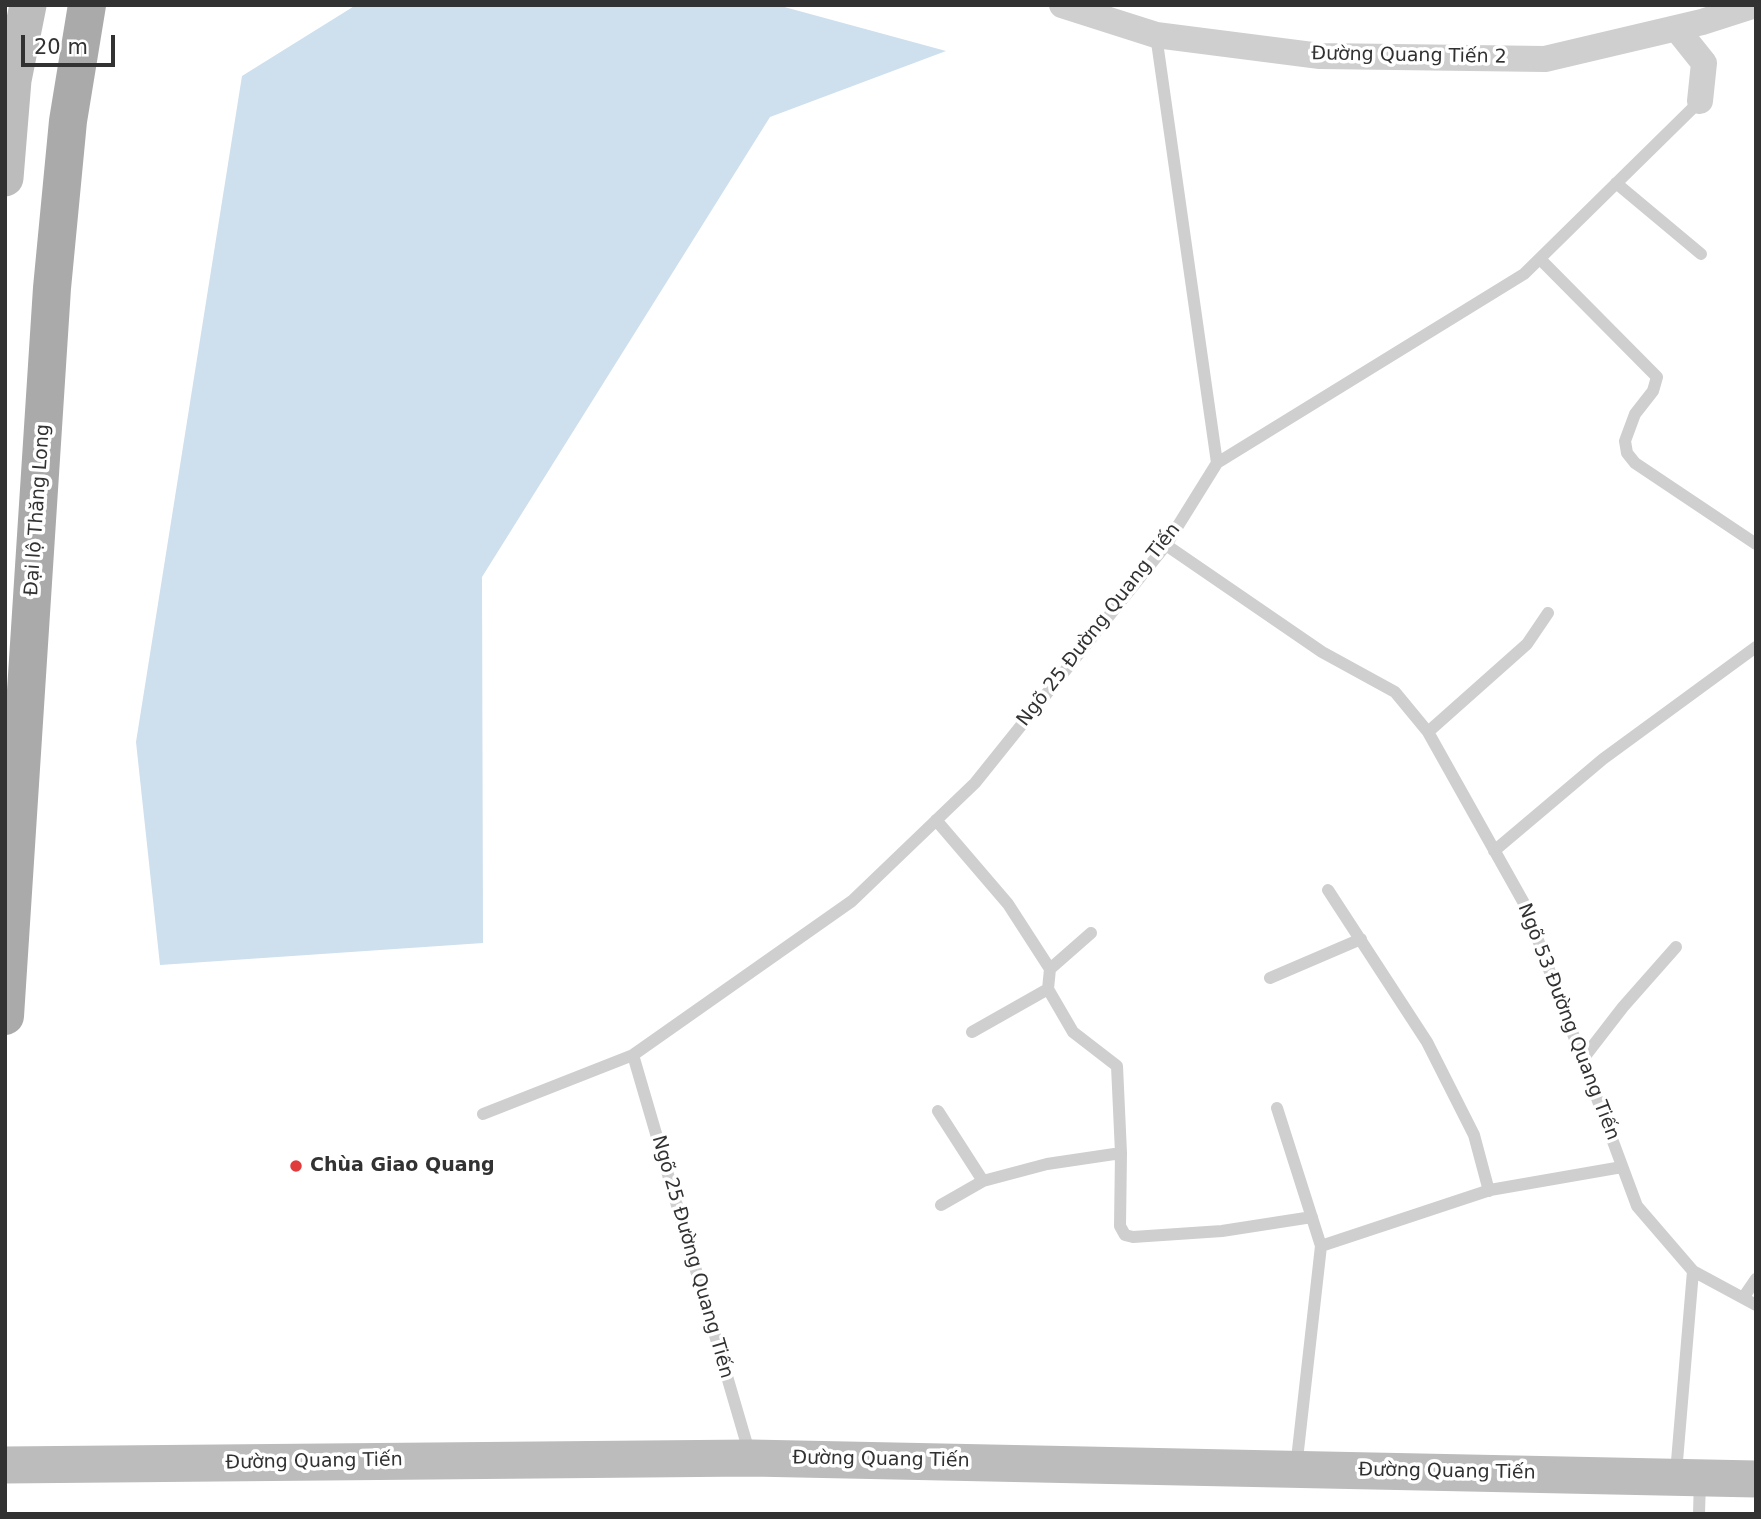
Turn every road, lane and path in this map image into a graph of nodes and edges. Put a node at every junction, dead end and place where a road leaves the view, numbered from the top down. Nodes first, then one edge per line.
1 (28, 5) edge
2 (88, 5) edge
3 (1062, 5) edge
4 (1755, 5) edge
5 (1676, 28) junction
6 (1156, 36) junction
7 (1700, 101) joint
8 (5, 178) edge
9 (1616, 183) junction
10 (1701, 254) dead end
11 (1540, 259) junction
12 (1217, 463) junction
13 (1756, 544) edge
14 (1166, 545) junction
15 (1548, 613) dead end
16 (1756, 647) edge
17 (1428, 732) junction
18 (936, 820) junction
19 (1494, 851) junction
20 (1328, 890) dead end
21 (1091, 933) dead end
22 (1361, 939) junction
23 (7, 941) edge
24 (1676, 947) dead end
25 (1050, 969) junction
26 (1270, 978) dead end
27 (1048, 989) junction
28 (5, 1016) edge
29 (972, 1032) dead end
30 (633, 1055) junction
31 (1583, 1060) junction
32 (1277, 1108) dead end
33 (938, 1111) dead end
34 (483, 1114) dead end
35 (1121, 1153) junction
36 (1622, 1167) junction
37 (983, 1181) junction
38 (1489, 1191) junction
39 (941, 1205) dead end
40 (1312, 1217) junction
41 (1321, 1246) junction
42 (1693, 1271) junction
43 (1756, 1279) edge
44 (1743, 1298) junction
45 (1756, 1305) edge
46 (751, 1458) junction
47 (5, 1465) edge
48 (1296, 1468) junction
49 (1688, 1477) junction
50 (1756, 1479) edge
51 (1699, 1514) edge

1 - 8 street
2 - 23 main road, Đại lộ Thăng Long
3 - 6 street, Đường Quang Tiến 2
4 - 5 street, Đường Quang Tiến 2
5 - 6 street, Đường Quang Tiến 2
5 - 7 street, Ngõ 25 Đường Quang Tiến
6 - 12 lane
7 - 9 lane, Ngõ 25 Đường Quang Tiến
9 - 10 lane
9 - 11 lane, Ngõ 25 Đường Quang Tiến
11 - 12 lane, Ngõ 25 Đường Quang Tiến
11 - 13 lane
12 - 14 lane, Ngõ 25 Đường Quang Tiến
14 - 17 lane, Ngõ 53 Đường Quang Tiến
14 - 18 lane, Ngõ 25 Đường Quang Tiến
15 - 17 lane
16 - 19 lane
17 - 19 lane, Ngõ 53 Đường Quang Tiến
18 - 25 lane
18 - 30 lane, Ngõ 25 Đường Quang Tiến
19 - 31 lane, Ngõ 53 Đường Quang Tiến
20 - 22 lane
21 - 25 lane
22 - 26 lane
22 - 38 lane
23 - 28 main road, Đại lộ Thăng Long
24 - 31 lane
25 - 27 lane
27 - 29 lane
27 - 35 lane
30 - 34 lane, Ngõ 25 Đường Quang Tiến
30 - 46 lane, Ngõ 25 Đường Quang Tiến
31 - 36 lane, Ngõ 53 Đường Quang Tiến
32 - 40 lane
33 - 37 lane
35 - 37 lane
35 - 40 lane
36 - 38 lane
36 - 42 lane, Ngõ 53 Đường Quang Tiến
37 - 39 lane
38 - 41 lane
40 - 41 lane
41 - 48 lane
42 - 44 lane, Ngõ 53 Đường Quang Tiến
42 - 49 lane
43 - 44 lane
44 - 45 lane, Ngõ 53 Đường Quang Tiến
46 - 47 street, Đường Quang Tiến
46 - 48 street, Đường Quang Tiến
48 - 49 street, Đường Quang Tiến
49 - 50 street, Đường Quang Tiến
49 - 51 lane

